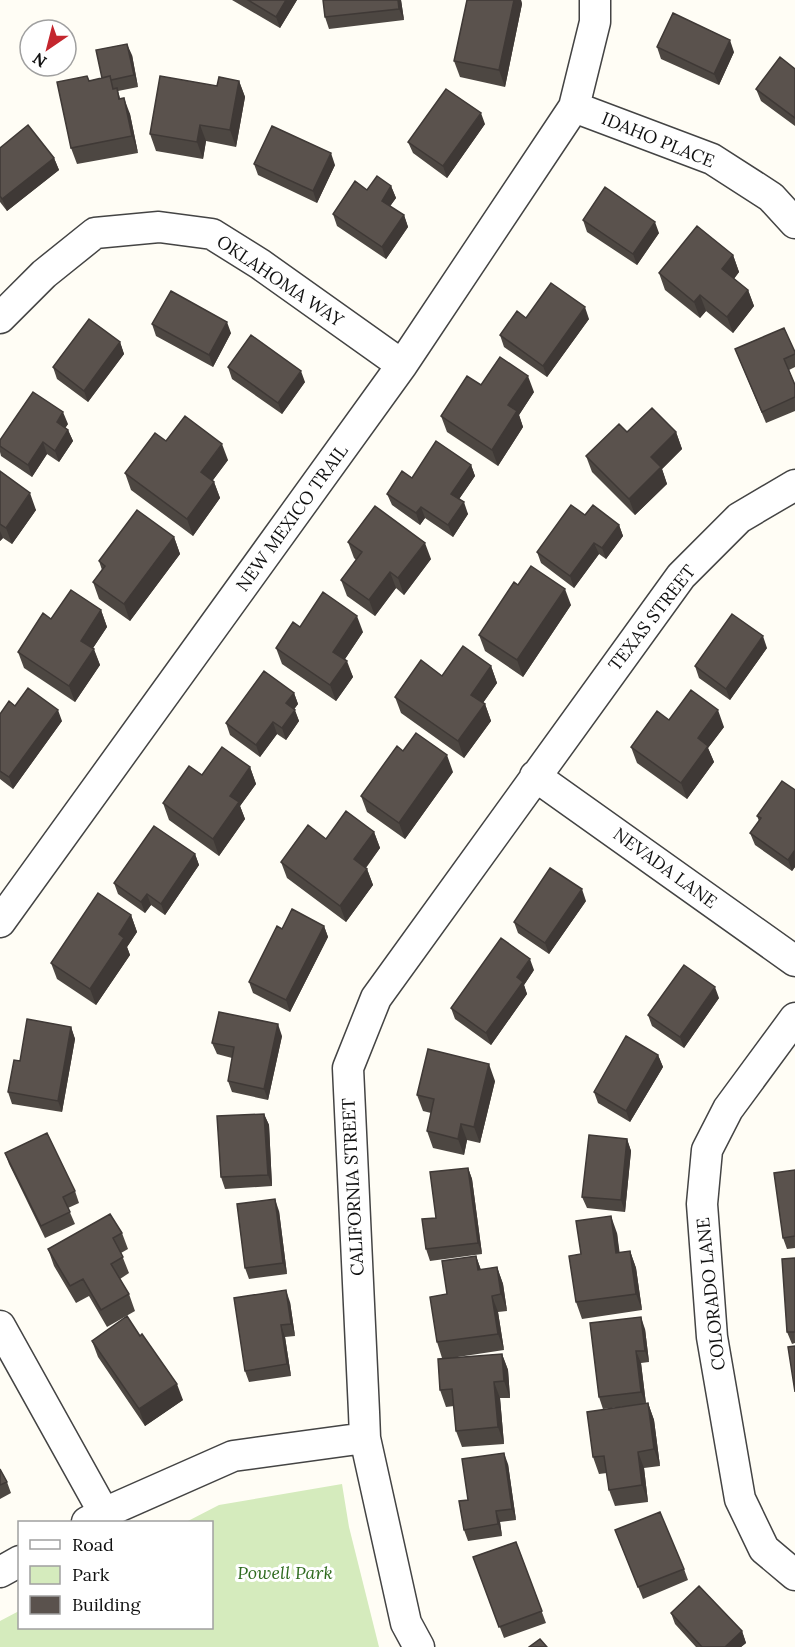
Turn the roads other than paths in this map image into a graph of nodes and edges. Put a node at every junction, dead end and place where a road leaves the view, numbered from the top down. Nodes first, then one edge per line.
1 (595, 0) edge
2 (574, 107) junction
3 (795, 223) edge
4 (0, 318) edge
5 (402, 365) junction
6 (795, 485) edge
7 (535, 776) junction
8 (0, 922) edge
9 (795, 961) edge
10 (795, 1018) edge
11 (0, 1326) edge
12 (365, 1438) junction
13 (95, 1518) edge
14 (18, 1562) edge
15 (0, 1572) edge
16 (795, 1575) edge
17 (419, 1647) edge

1 - 2 street, NEW MEXICO TRAIL
2 - 3 street, IDAHO PLACE
2 - 5 street, NEW MEXICO TRAIL
4 - 5 street, OKLAHOMA WAY
5 - 8 street, NEW MEXICO TRAIL
6 - 7 street, TEXAS STREET
7 - 9 street, NEVADA LANE
7 - 12 street, CALIFORNIA STREET
10 - 16 street, COLORADO LANE
11 - 13 street
12 - 13 street
12 - 17 street, CALIFORNIA STREET
14 - 15 street

